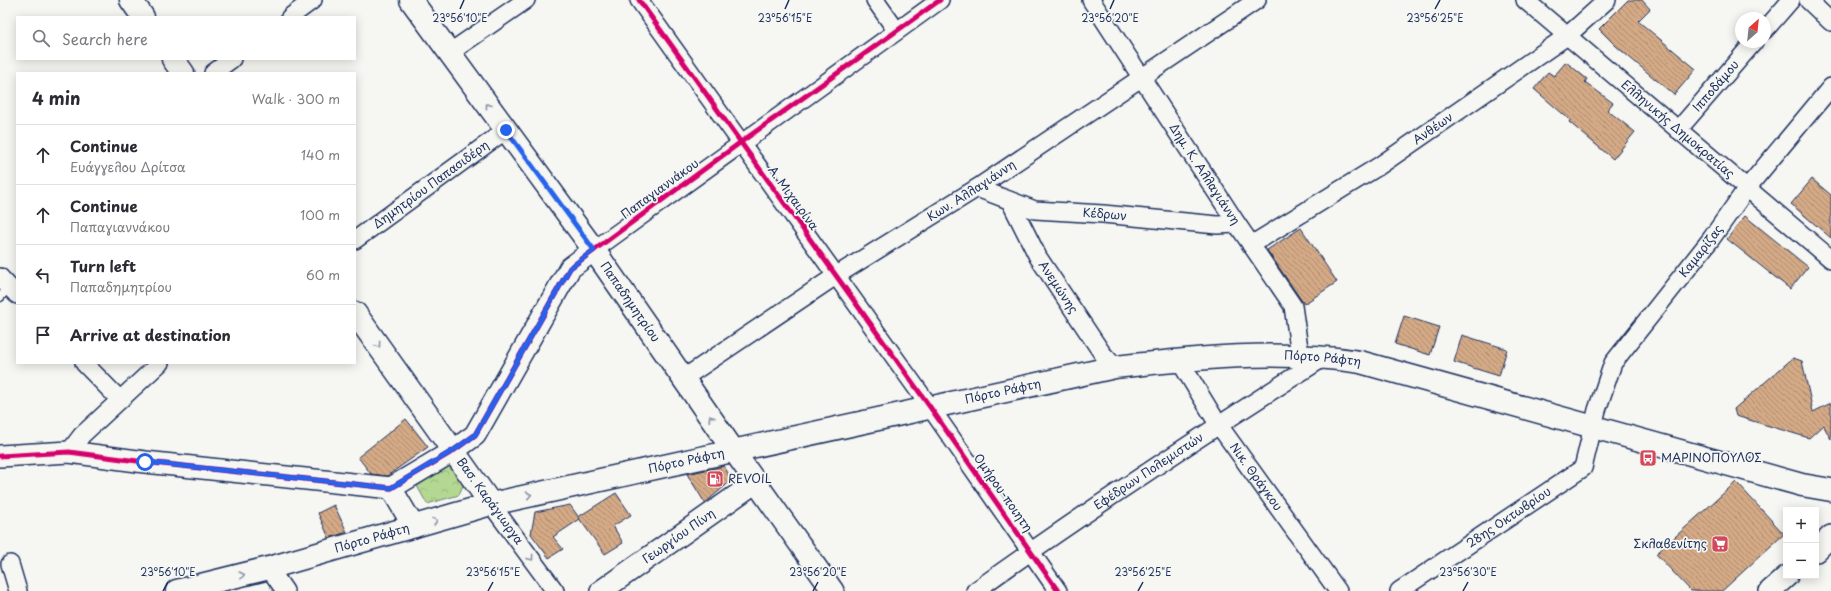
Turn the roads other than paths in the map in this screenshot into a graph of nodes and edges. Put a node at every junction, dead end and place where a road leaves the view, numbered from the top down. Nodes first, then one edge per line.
1 (131, 0) edge
2 (313, 0) edge
3 (411, 0) edge
4 (526, 0) edge
5 (639, 0) edge
6 (875, 0) edge
7 (940, 0) edge
8 (1091, 0) edge
9 (1257, 0) edge
10 (1525, 0) edge
11 (1607, 0) edge
12 (1791, 0) edge
13 (1808, 0) edge
14 (142, 16) edge
15 (291, 16) edge
16 (1831, 22) edge
17 (1771, 23) edge
18 (896, 30) junction
19 (1567, 36) junction
20 (1749, 48) edge
21 (450, 53) junction
22 (175, 60) edge
23 (231, 60) edge
24 (183, 72) edge
25 (214, 72) edge
26 (1141, 77) junction
27 (1831, 87) edge
28 (506, 130) junction
29 (1678, 130) junction
30 (741, 142) junction
31 (977, 188) junction
32 (1747, 188) junction
33 (1010, 201) junction
34 (1237, 224) junction
35 (356, 239) edge
36 (1251, 245) junction
37 (594, 250) junction
38 (1831, 259) edge
39 (836, 275) junction
40 (356, 314) edge
41 (1300, 355) junction
42 (1326, 356) junction
43 (1179, 360) junction
44 (85, 364) edge
45 (159, 364) edge
46 (1115, 367) junction
47 (684, 378) junction
48 (120, 400) junction
49 (930, 407) junction
50 (1218, 424) junction
51 (1593, 428) junction
52 (454, 450) junction
53 (733, 450) junction
54 (69, 452) junction
55 (0, 456) edge
56 (756, 482) junction
57 (391, 488) junction
58 (1831, 490) edge
59 (491, 504) junction
60 (414, 528) junction
61 (1831, 536) edge
62 (1819, 548) edge
63 (1030, 551) junction
64 (10, 564) dead end
65 (269, 568) junction
66 (1784, 579) edge
67 (18, 591) edge
68 (177, 591) edge
69 (285, 591) edge
70 (555, 591) edge
71 (601, 591) edge
72 (833, 591) edge
73 (975, 591) edge
74 (1058, 591) edge
75 (1338, 591) edge
76 (1399, 591) edge
77 (1770, 591) edge

1 - 14 main road
2 - 15 street
3 - 21 main road, Παπαδημητρίου
4 - 21 street
5 - 30 street, Α. Μιχαιρίνα
6 - 18 street
7 - 18 street, Παπαγιαννάκου
8 - 26 street, Δημ. Κ. Αλλαγιάννη
9 - 26 street, Κων. Αλλαγιάννη
10 - 19 street, Ελληνικής Δημοκρατίας
11 - 19 street, Ανθέων
12 - 17 street
13 - 16 street
18 - 30 street, Παπαγιαννάκου
19 - 29 street, Ελληνικής Δημοκρατίας
19 - 36 street, Ανθέων
20 - 29 street, Ιπποδάμου
28 -> 21 main road, Παπαδημητρίου
22 - 24 main road
23 - 25 street
26 - 31 street, Κων. Αλλαγιάννη
26 - 34 street, Δημ. Κ. Αλλαγιάννη
27 - 32 street, Καμαρίζας
28 - 35 street, Δημητρίου Παπασιδέρη
28 - 37 main road, Παπαδημητρίου
29 - 32 street, Ελληνικής Δημοκρατίας
30 - 37 street, Παπαγιαννάκου
30 - 39 street, Α. Μιχαιρίνα
31 - 33 street, Κέδρων
31 - 39 street, Κων. Αλλαγιάννη
32 - 38 street, Ελληνικής Δημοκρατίας
32 - 51 street, Καμαρίζας
33 - 34 street, Κέδρων
33 - 46 street, Ανεμώνης
34 - 36 street, Δημ. Κ. Αλλαγιάννη
36 - 41 street, Δημ. Κ. Αλλαγιάννη
37 - 47 main road, Παπαδημητρίου
37 - 52 street, Παπαγιαννάκου
39 - 47 street, Κων. Αλλαγιάννη
39 - 49 street, Α. Μιχαιρίνα
40 -> 52 main road, Βασ. Καράγιωργα
41 - 42 main road, Πόρτο Ράφτη
41 - 43 main road, Πόρτο Ράφτη
42 - 50 street, Εφέδρων Πολεμιστών
42 - 51 main road, Πόρτο Ράφτη
43 - 46 main road, Πόρτο Ράφτη
43 - 50 street, Νικ. Θράγκου
44 - 48 street
45 - 48 street
46 - 49 main road, Πόρτο Ράφτη
53 -> 47 main road, Παπαδημητρίου
48 - 54 street
49 - 53 main road, Πόρτο Ράφτη
49 - 63 street, Ομήρου-ποιητη
50 - 63 street, Εφέδρων Πολεμιστών
50 - 75 street, Νικ. Θράγκου
51 - 58 main road, Πόρτο Ράφτη
51 - 76 street, 28ης Οκτωβρίου
52 - 57 street, Παπαγιαννάκου
52 - 59 main road, Βασ. Καράγιωργα
53 - 56 street
59 -> 53 main road, Πόρτο Ράφτη
54 - 55 street
54 - 57 street
56 - 71 street, Γεωργίου Πίνη
56 - 72 street
57 - 60 street
60 -> 59 main road, Πόρτο Ράφτη
59 -> 70 street, Βασ. Καράγιωργα
60 - 65 main road, Πόρτο Ράφτη
61 - 62 street
63 - 73 street, Εφέδρων Πολεμιστών
63 - 74 street, Ομήρου-ποιητη
64 - 67 street
68 -> 65 main road, Πόρτο Ράφτη
65 - 69 street
66 - 77 street

